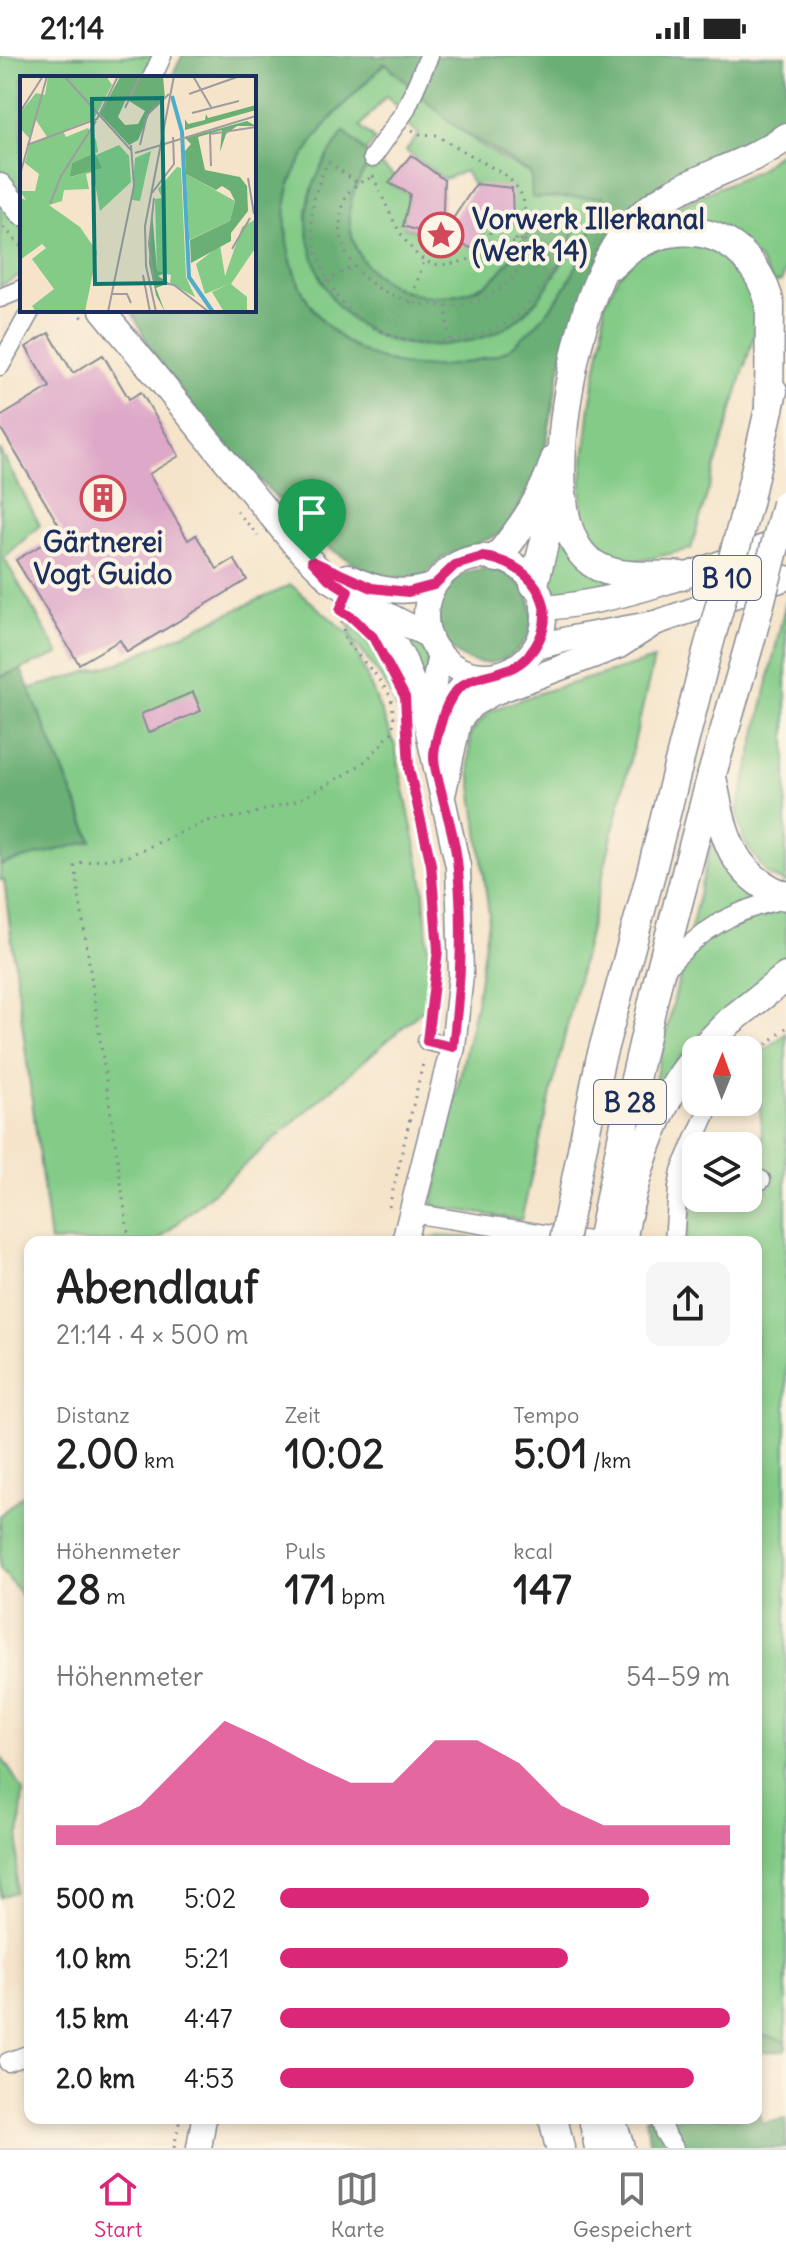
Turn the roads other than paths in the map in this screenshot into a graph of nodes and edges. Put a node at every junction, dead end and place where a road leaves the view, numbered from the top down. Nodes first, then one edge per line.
1 (162, 56) edge
2 (429, 56) edge
3 (153, 76) edge
4 (786, 137) edge
5 (372, 158) road end
6 (0, 186) edge
7 (20, 211) edge
8 (603, 275) junction
9 (20, 290) edge
10 (0, 298) edge
11 (30, 312) edge
12 (104, 312) edge
13 (786, 340) edge
14 (0, 366) edge
15 (769, 408) junction
16 (564, 427) junction
17 (560, 480) junction
18 (786, 504) edge
19 (786, 539) edge
20 (497, 558) junction
21 (312, 561) junction
22 (681, 576) junction
23 (786, 578) edge
24 (434, 585) junction
25 (539, 596) junction
26 (345, 605) junction
27 (655, 623) junction
28 (434, 646) junction
29 (536, 647) junction
30 (479, 675) junction
31 (416, 728) junction
32 (434, 760) junction
33 (679, 764) joint
34 (712, 774) junction
35 (443, 797) junction
36 (786, 898) edge
37 (659, 976) junction
38 (786, 977) edge
39 (716, 1036) edge
40 (427, 1041) road end
41 (453, 1047) junction
42 (682, 1077) edge
43 (682, 1208) edge
44 (399, 1213) junction
45 (566, 1230) edge
46 (609, 1235) edge
47 (403, 1236) edge
48 (675, 1236) edge
49 (24, 2056) edge
50 (8, 2062) dead end
51 (203, 2124) edge
52 (543, 2124) edge
53 (554, 2124) edge
54 (594, 2124) edge
55 (613, 2124) edge
56 (662, 2124) edge
57 (199, 2148) edge
58 (544, 2148) edge
59 (560, 2148) edge
60 (599, 2148) edge
61 (620, 2148) edge
62 (674, 2148) edge

1 - 3 street
2 - 5 street
4 - 8 highway
6 - 7 main road
8 - 15 highway
8 - 16 highway
9 - 10 street
11 - 14 street
12 - 21 main road
13 - 15 highway, B 10
15 - 33 highway, B 10, bridge
16 - 17 highway
16 - 20 highway
17 - 22 highway
17 - 25 highway
18 - 34 highway, B 10, bridge
19 - 22 main road, B 10
20 - 24 main road
20 - 25 main road
21 - 24 main road
21 - 26 main road
22 - 25 main road, B 10
23 - 27 main road, B 10
24 - 28 main road
25 - 29 main road
26 - 28 main road
26 - 31 main road
27 - 29 main road, B 10
27 - 35 main road
28 - 30 main road
28 - 31 main road
29 - 30 main road, B 10
30 - 32 main road
31 - 32 main road
32 - 35 main road
33 - 45 highway, B 28
34 - 36 highway, B 10
34 - 37 highway, B 28
35 - 41 main road
36 - 37 street
37 - 46 highway, B 28
38 - 39 highway
40 - 41 street
41 - 44 main road
42 - 46 highway
43 - 48 street
44 - 46 street
44 - 47 main road
49 - 50 street
51 - 57 main road
52 - 58 highway
53 - 59 highway
54 - 60 highway
55 - 61 highway
56 - 62 street

